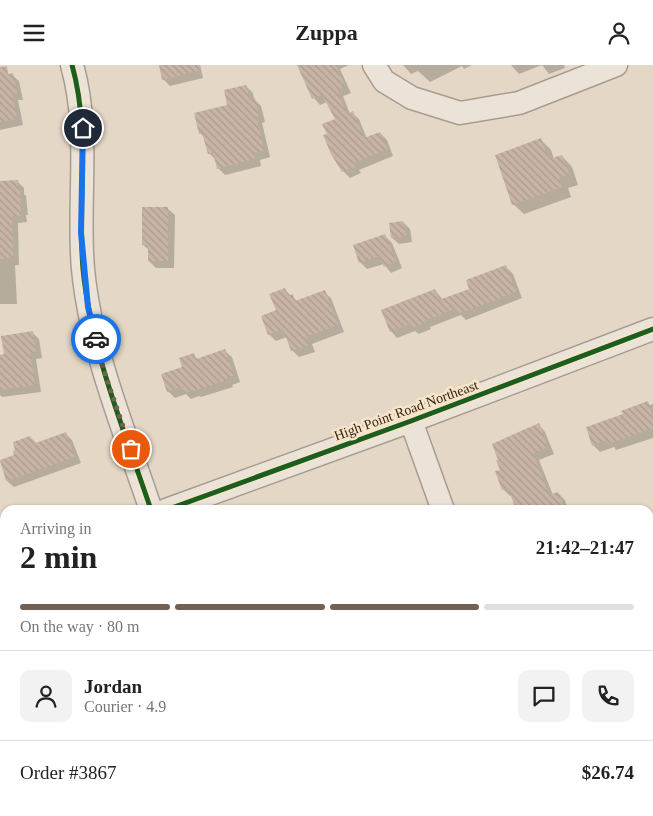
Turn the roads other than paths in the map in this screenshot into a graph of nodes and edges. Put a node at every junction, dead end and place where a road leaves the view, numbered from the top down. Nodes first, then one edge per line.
1 (72, 65) edge
2 (374, 65) edge
3 (616, 65) edge
4 (653, 329) edge
5 (411, 421) junction
6 (149, 505) edge
7 (180, 505) edge
8 (441, 505) edge

1 - 6 street
2 - 3 street
4 - 5 street, High Point Road Northeast
5 - 7 street, High Point Road Northeast
5 - 8 street

